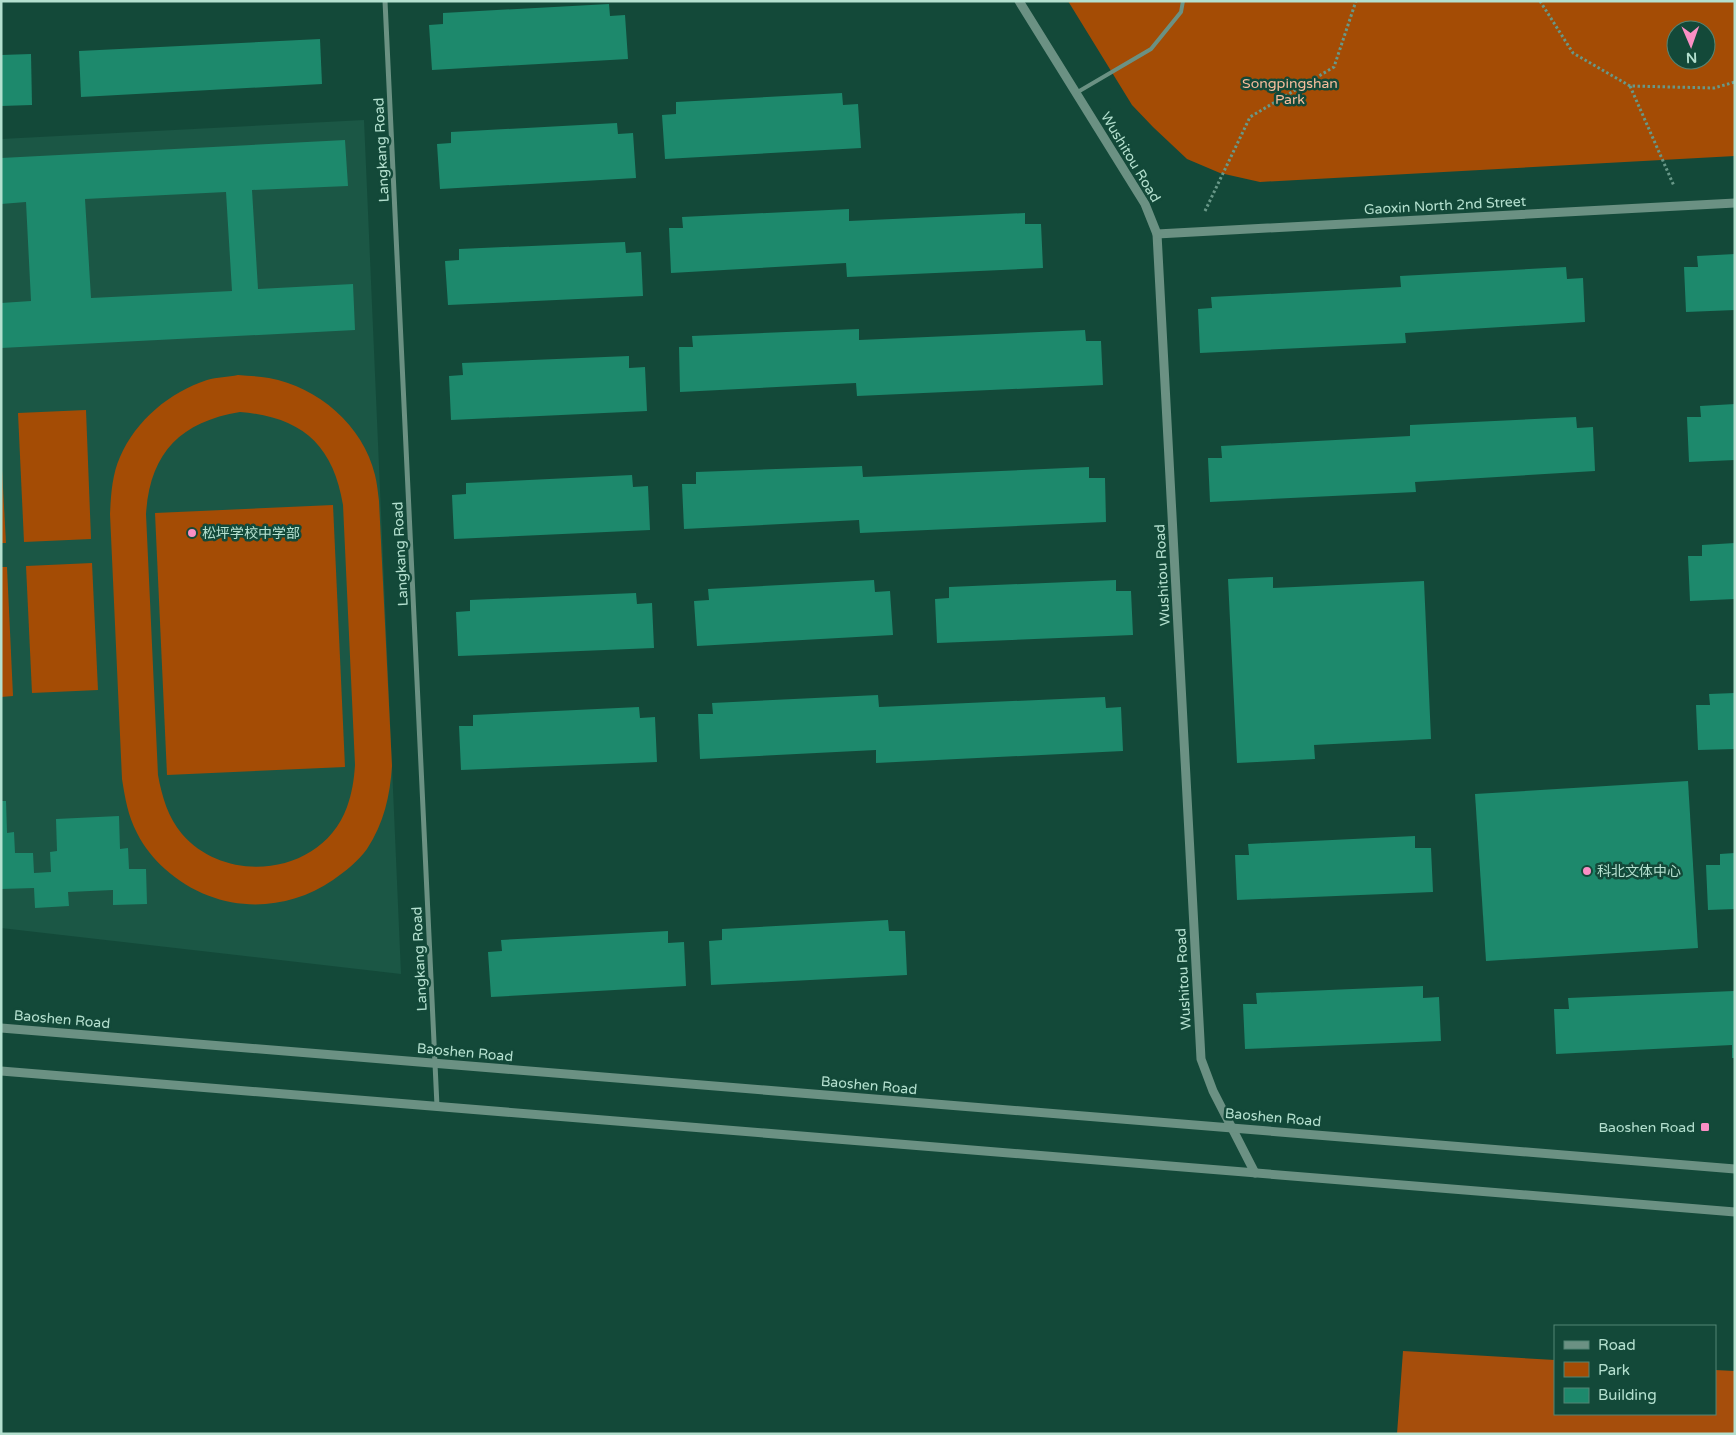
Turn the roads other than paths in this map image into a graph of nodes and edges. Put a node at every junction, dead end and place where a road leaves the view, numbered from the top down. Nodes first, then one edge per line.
1 (385, 1) edge
2 (1019, 1) edge
3 (1183, 1) edge
4 (1076, 94) junction
5 (1735, 203) edge
6 (1158, 234) junction
7 (1, 1028) edge
8 (435, 1063) junction
9 (1, 1071) edge
10 (437, 1106) junction
11 (1233, 1128) junction
12 (1735, 1169) edge
13 (1254, 1173) junction
14 (1735, 1212) edge

1 - 8 street, Langkang Road
2 - 4 street, Wushitou Road
3 - 4 lane
4 - 6 street, Wushitou Road
5 - 6 street, Gaoxin North 2nd Street
6 - 11 street, Wushitou Road
7 - 8 street, Baoshen Road
8 - 10 street, Langkang Road
8 - 11 street, Baoshen Road
9 - 10 street
10 - 13 street
11 - 12 street, Baoshen Road
11 - 13 street, Wushitou Road
13 - 14 street

